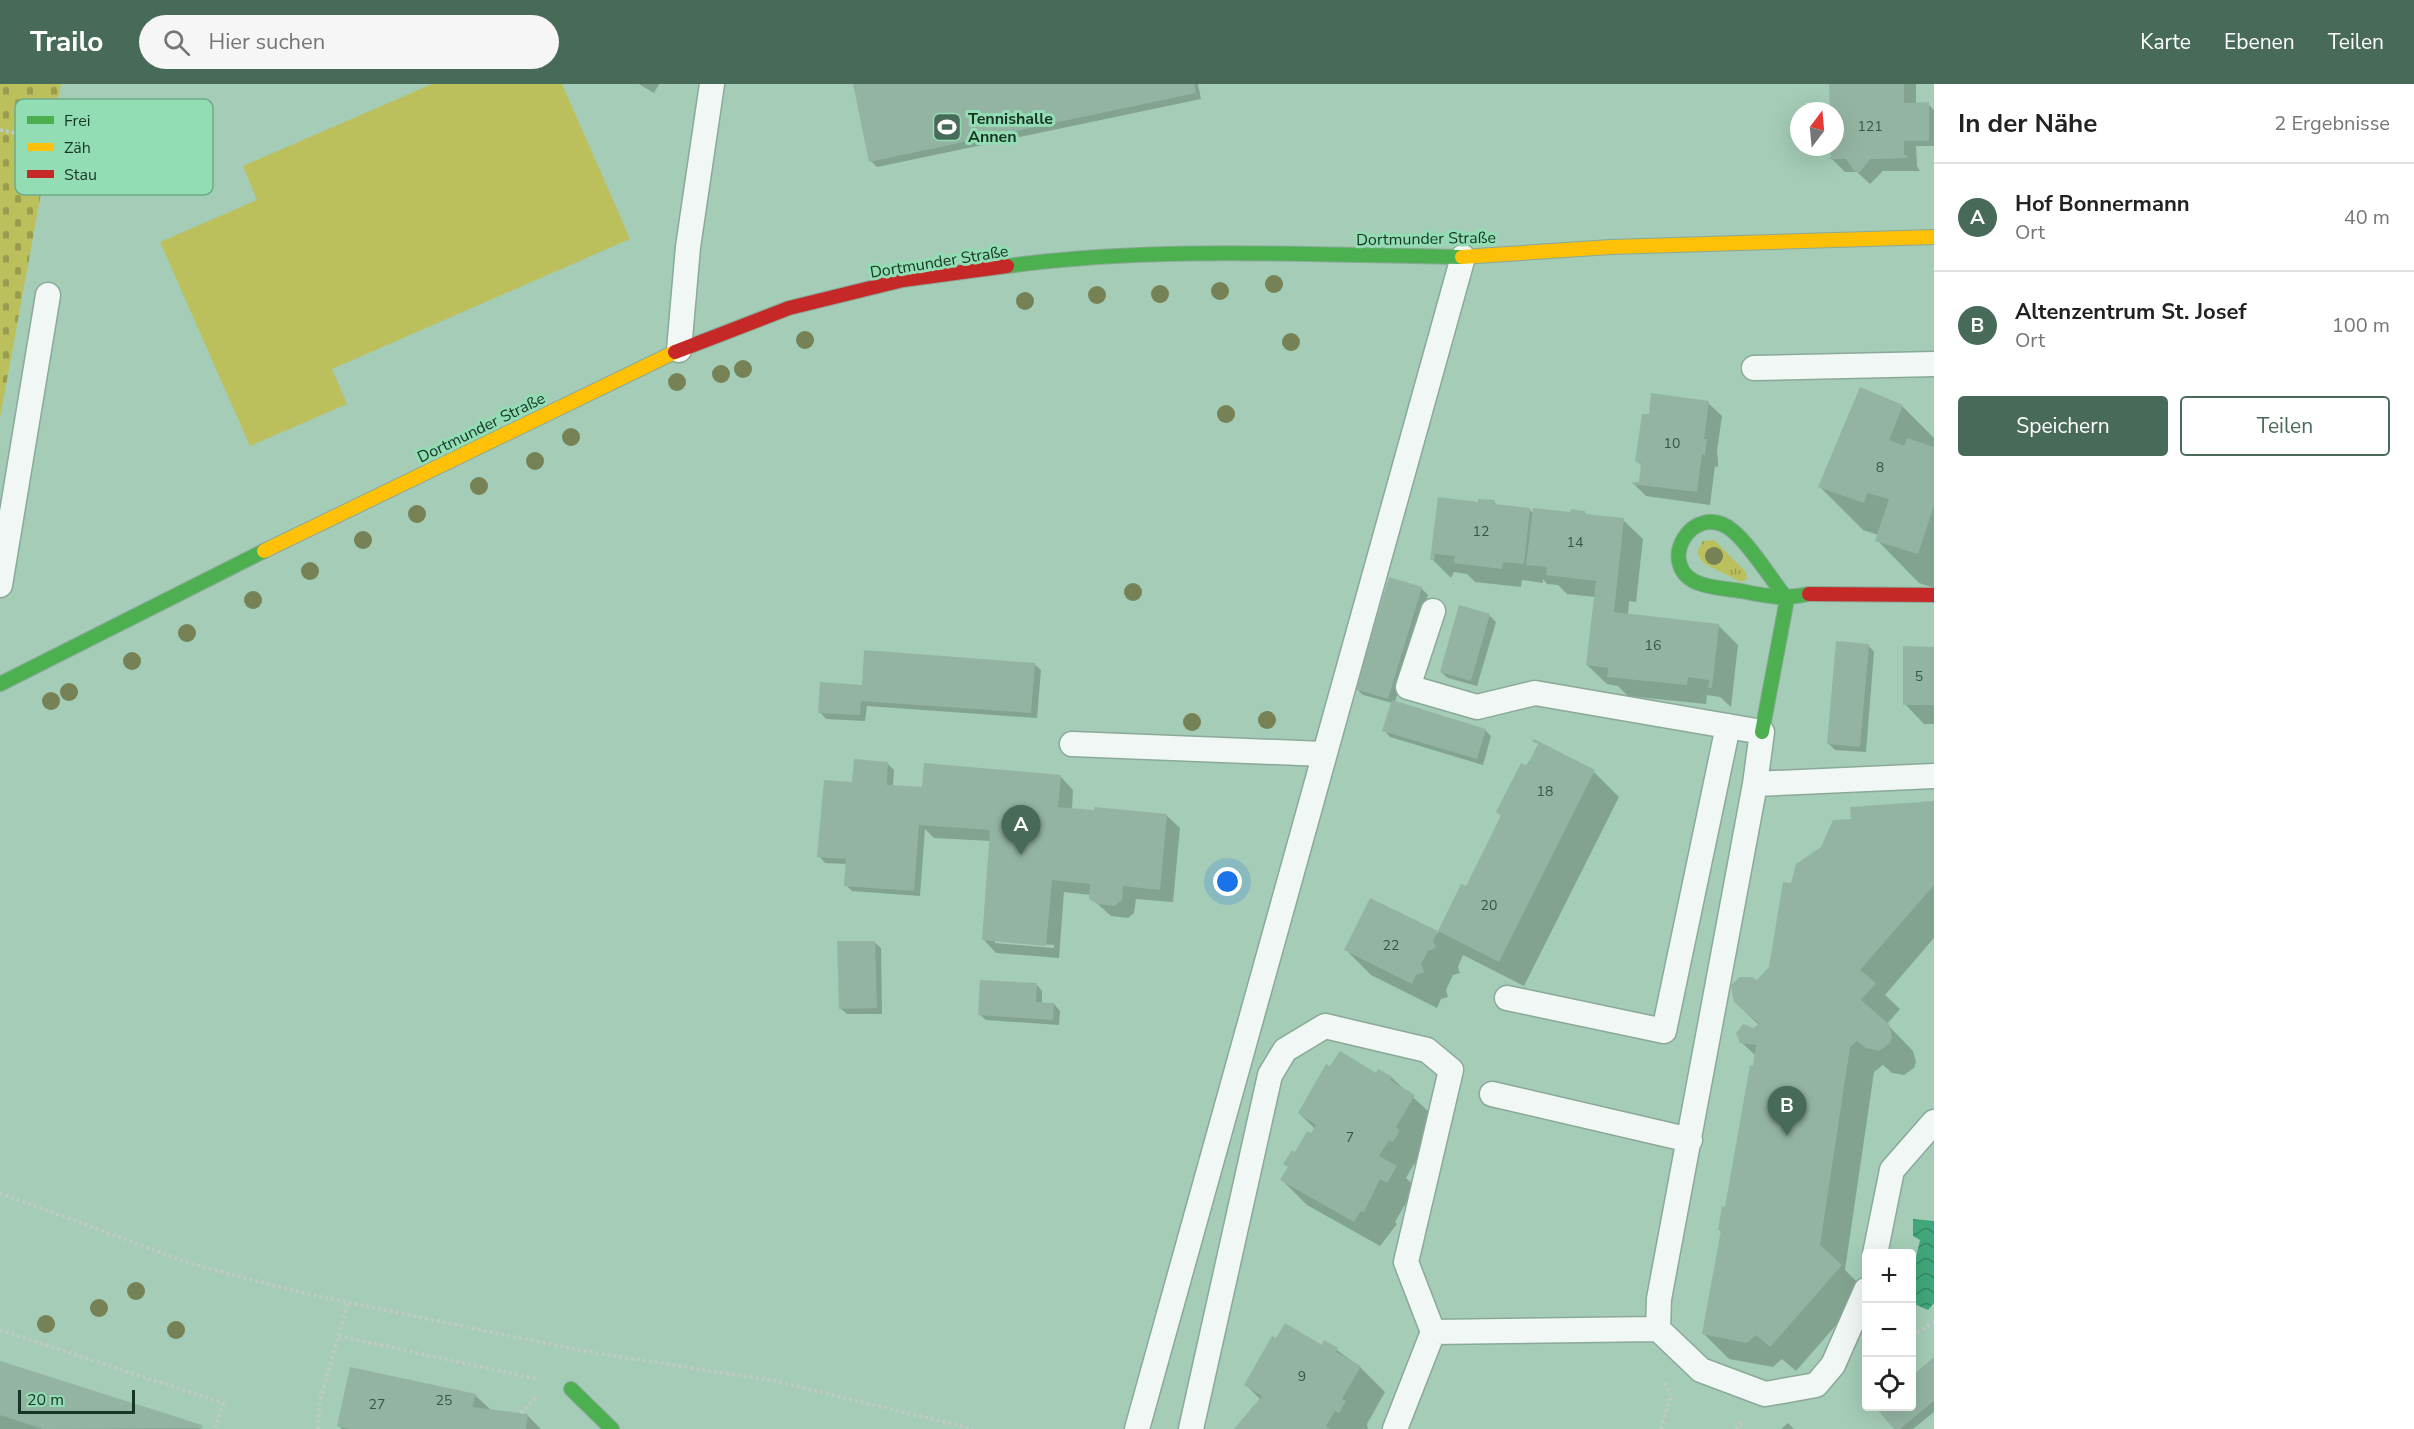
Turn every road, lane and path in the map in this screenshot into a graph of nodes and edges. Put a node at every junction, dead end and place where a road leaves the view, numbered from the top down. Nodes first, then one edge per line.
1 (712, 84) edge
2 (0, 130) edge
3 (15, 133) edge
4 (1934, 237) edge
5 (1463, 257) junction
6 (48, 295) dead end
7 (679, 350) junction
8 (1934, 364) edge
9 (1754, 368) dead end
10 (0, 585) edge
11 (1934, 595) edge
12 (1786, 600) junction
13 (1433, 611) dead end
14 (1, 680) edge
15 (1728, 726) junction
16 (1762, 732) junction
17 (1072, 744) dead end
18 (1324, 754) junction
19 (1934, 776) edge
20 (1755, 784) junction
21 (1507, 998) dead end
22 (1492, 1094) dead end
23 (1934, 1122) edge
24 (1690, 1140) junction
25 (0, 1192) edge
26 (1876, 1249) edge
27 (1862, 1299) edge
28 (348, 1302) junction
29 (1934, 1322) edge
30 (1658, 1329) junction
31 (0, 1330) edge
32 (1433, 1332) junction
33 (1916, 1333) edge
34 (339, 1336) junction
35 (1701, 1370) junction
36 (571, 1389) joint
37 (215, 1429) edge
38 (318, 1429) edge
39 (612, 1429) edge
40 (973, 1429) edge
41 (1137, 1429) edge
42 (1191, 1429) edge
43 (1395, 1429) edge
44 (1660, 1429) edge

1 - 7 lane
2 - 3 path
4 - 5 main road, Dortmunder Straße
5 - 7 main road, Dortmunder Straße
5 - 18 lane
6 - 10 lane
7 - 14 main road, Dortmunder Straße
8 - 9 lane
11 - 12 main road
12 - 12 main road
12 - 16 main road
13 - 15 lane
15 - 16 lane
15 - 21 lane
16 - 20 lane
17 - 18 lane
18 - 41 lane
19 - 20 lane
20 - 24 lane
22 - 24 lane
23 - 26 lane
24 - 30 lane
25 - 28 path
27 - 35 lane
28 - 34 path
28 - 40 path
29 - 33 path
30 - 32 lane
30 - 35 lane
31 - 37 path
32 - 42 lane
32 - 43 lane
34 - 36 path
34 - 38 path
35 - 44 path
36 - 39 main road

